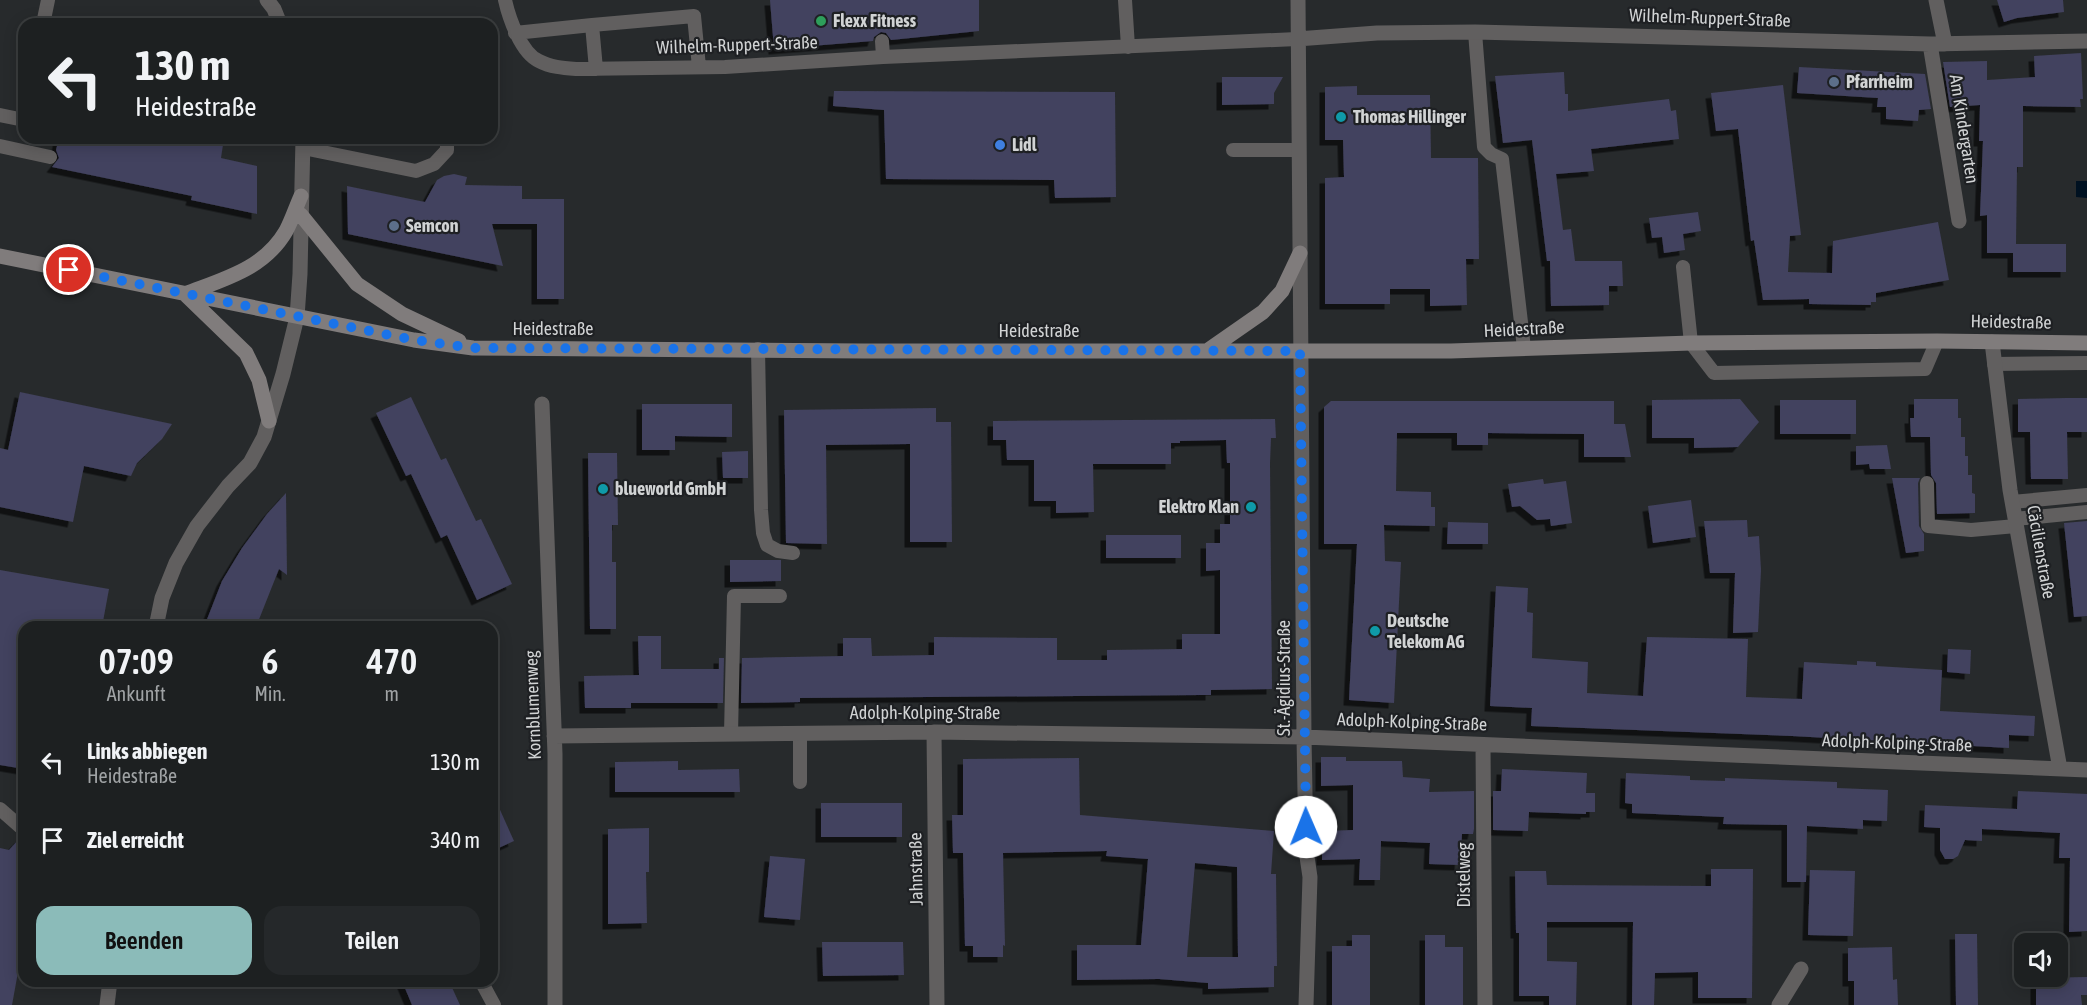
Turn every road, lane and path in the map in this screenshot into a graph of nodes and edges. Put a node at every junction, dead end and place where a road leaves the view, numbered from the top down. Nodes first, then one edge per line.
1 (48, 0) edge
2 (267, 0) edge
3 (505, 0) edge
4 (1125, 0) edge
5 (1298, 0) edge
6 (1936, 0) edge
7 (44, 18) edge
8 (278, 18) edge
9 (592, 25) junction
10 (1475, 32) junction
11 (515, 33) junction
12 (1297, 39) junction
13 (882, 41) dead end
14 (2087, 41) edge
15 (1938, 44) junction
16 (1128, 47) junction
17 (883, 57) junction
18 (699, 67) junction
19 (596, 69) junction
20 (0, 114) edge
21 (18, 118) edge
22 (303, 144) edge
23 (307, 144) edge
24 (447, 144) edge
25 (0, 146) edge
26 (1233, 150) dead end
27 (1298, 150) junction
28 (50, 157) dead end
29 (301, 196) junction
30 (301, 215) junction
31 (1959, 221) dead end
32 (1300, 253) junction
33 (0, 256) edge
34 (1683, 267) dead end
35 (185, 294) junction
36 (297, 317) junction
37 (1937, 341) junction
38 (1992, 342) junction
39 (1691, 343) junction
40 (2087, 343) edge
41 (473, 348) junction
42 (1524, 348) junction
43 (758, 349) junction
44 (1207, 351) junction
45 (1300, 351) junction
46 (2087, 363) edge
47 (1994, 364) junction
48 (542, 404) dead end
49 (269, 421) junction
50 (1928, 483) dead end
51 (2087, 495) edge
52 (2012, 502) junction
53 (2087, 512) edge
54 (2015, 522) junction
55 (793, 553) dead end
56 (780, 596) dead end
57 (157, 621) edge
58 (934, 732) junction
59 (800, 733) junction
60 (731, 734) junction
61 (554, 736) junction
62 (1304, 737) junction
63 (1483, 745) junction
64 (2060, 769) junction
65 (2087, 770) edge
66 (800, 782) dead end
67 (0, 809) edge
68 (18, 825) edge
69 (1801, 969) dead end
70 (109, 987) edge
71 (484, 987) edge
72 (107, 1005) edge
73 (494, 1005) edge
74 (555, 1005) edge
75 (937, 1005) edge
76 (1306, 1005) edge
77 (1485, 1005) edge
78 (1779, 1005) edge

1 - 7 lane
2 - 8 street
3 - 11 lane, Wilhelm-Ruppert-Straße
4 - 16 lane
5 - 12 street
6 - 15 street, Am Kindergarten
9 - 11 lane
9 - 18 lane
9 - 19 lane
10 - 12 street, Wilhelm-Ruppert-Straße
10 - 15 street, Wilhelm-Ruppert-Straße
10 - 42 lane
11 - 19 lane, Wilhelm-Ruppert-Straße
12 - 16 lane, Wilhelm-Ruppert-Straße
12 - 27 street
13 - 17 lane
14 - 15 street, Wilhelm-Ruppert-Straße
15 - 31 street, Am Kindergarten
16 - 17 lane, Wilhelm-Ruppert-Straße
17 - 18 lane, Wilhelm-Ruppert-Straße
18 - 19 lane, Wilhelm-Ruppert-Straße
20 - 21 lane
22 - 29 street
23 - 24 lane
25 - 28 lane
26 - 27 lane
27 - 32 street
29 - 30 street
29 - 35 main road
30 - 36 street
30 - 41 main road
32 - 44 main road
32 - 45 street
33 - 35 main road, Heidestraße
34 - 39 lane
35 - 36 main road, Heidestraße
35 - 49 main road
36 - 41 main road, Heidestraße
36 - 49 street
37 - 38 main road, Heidestraße
37 - 39 main road, Heidestraße
37 - 39 lane
38 - 40 main road, Heidestraße
38 - 47 street, Cäcilienstraße
39 - 42 main road, Heidestraße
41 - 43 main road, Heidestraße
42 - 45 main road, Heidestraße
43 - 44 main road, Heidestraße
43 - 55 lane
44 - 45 main road, Heidestraße
45 - 62 street, St.-Ägidius-Straße
46 - 47 lane
47 - 52 street, Cäcilienstraße
48 - 61 street, Kornblumenweg
49 - 57 street
50 - 54 lane
51 - 52 lane
52 - 54 street, Cäcilienstraße
53 - 54 lane
54 - 64 street, Cäcilienstraße
56 - 60 lane
58 - 59 street, Adolph-Kolping-Straße
58 - 62 street, Adolph-Kolping-Straße
58 - 75 street, Jahnstraße
59 - 60 street, Adolph-Kolping-Straße
59 - 66 lane
60 - 61 street, Adolph-Kolping-Straße
61 - 74 street, Kornblumenweg
62 - 63 street, Adolph-Kolping-Straße
62 - 76 street, St.-Ägidius-Straße
63 - 64 street, Adolph-Kolping-Straße
63 - 77 street, Distelweg
64 - 65 street, Adolph-Kolping-Straße
67 - 68 lane
69 - 78 street
70 - 72 street
71 - 73 lane

